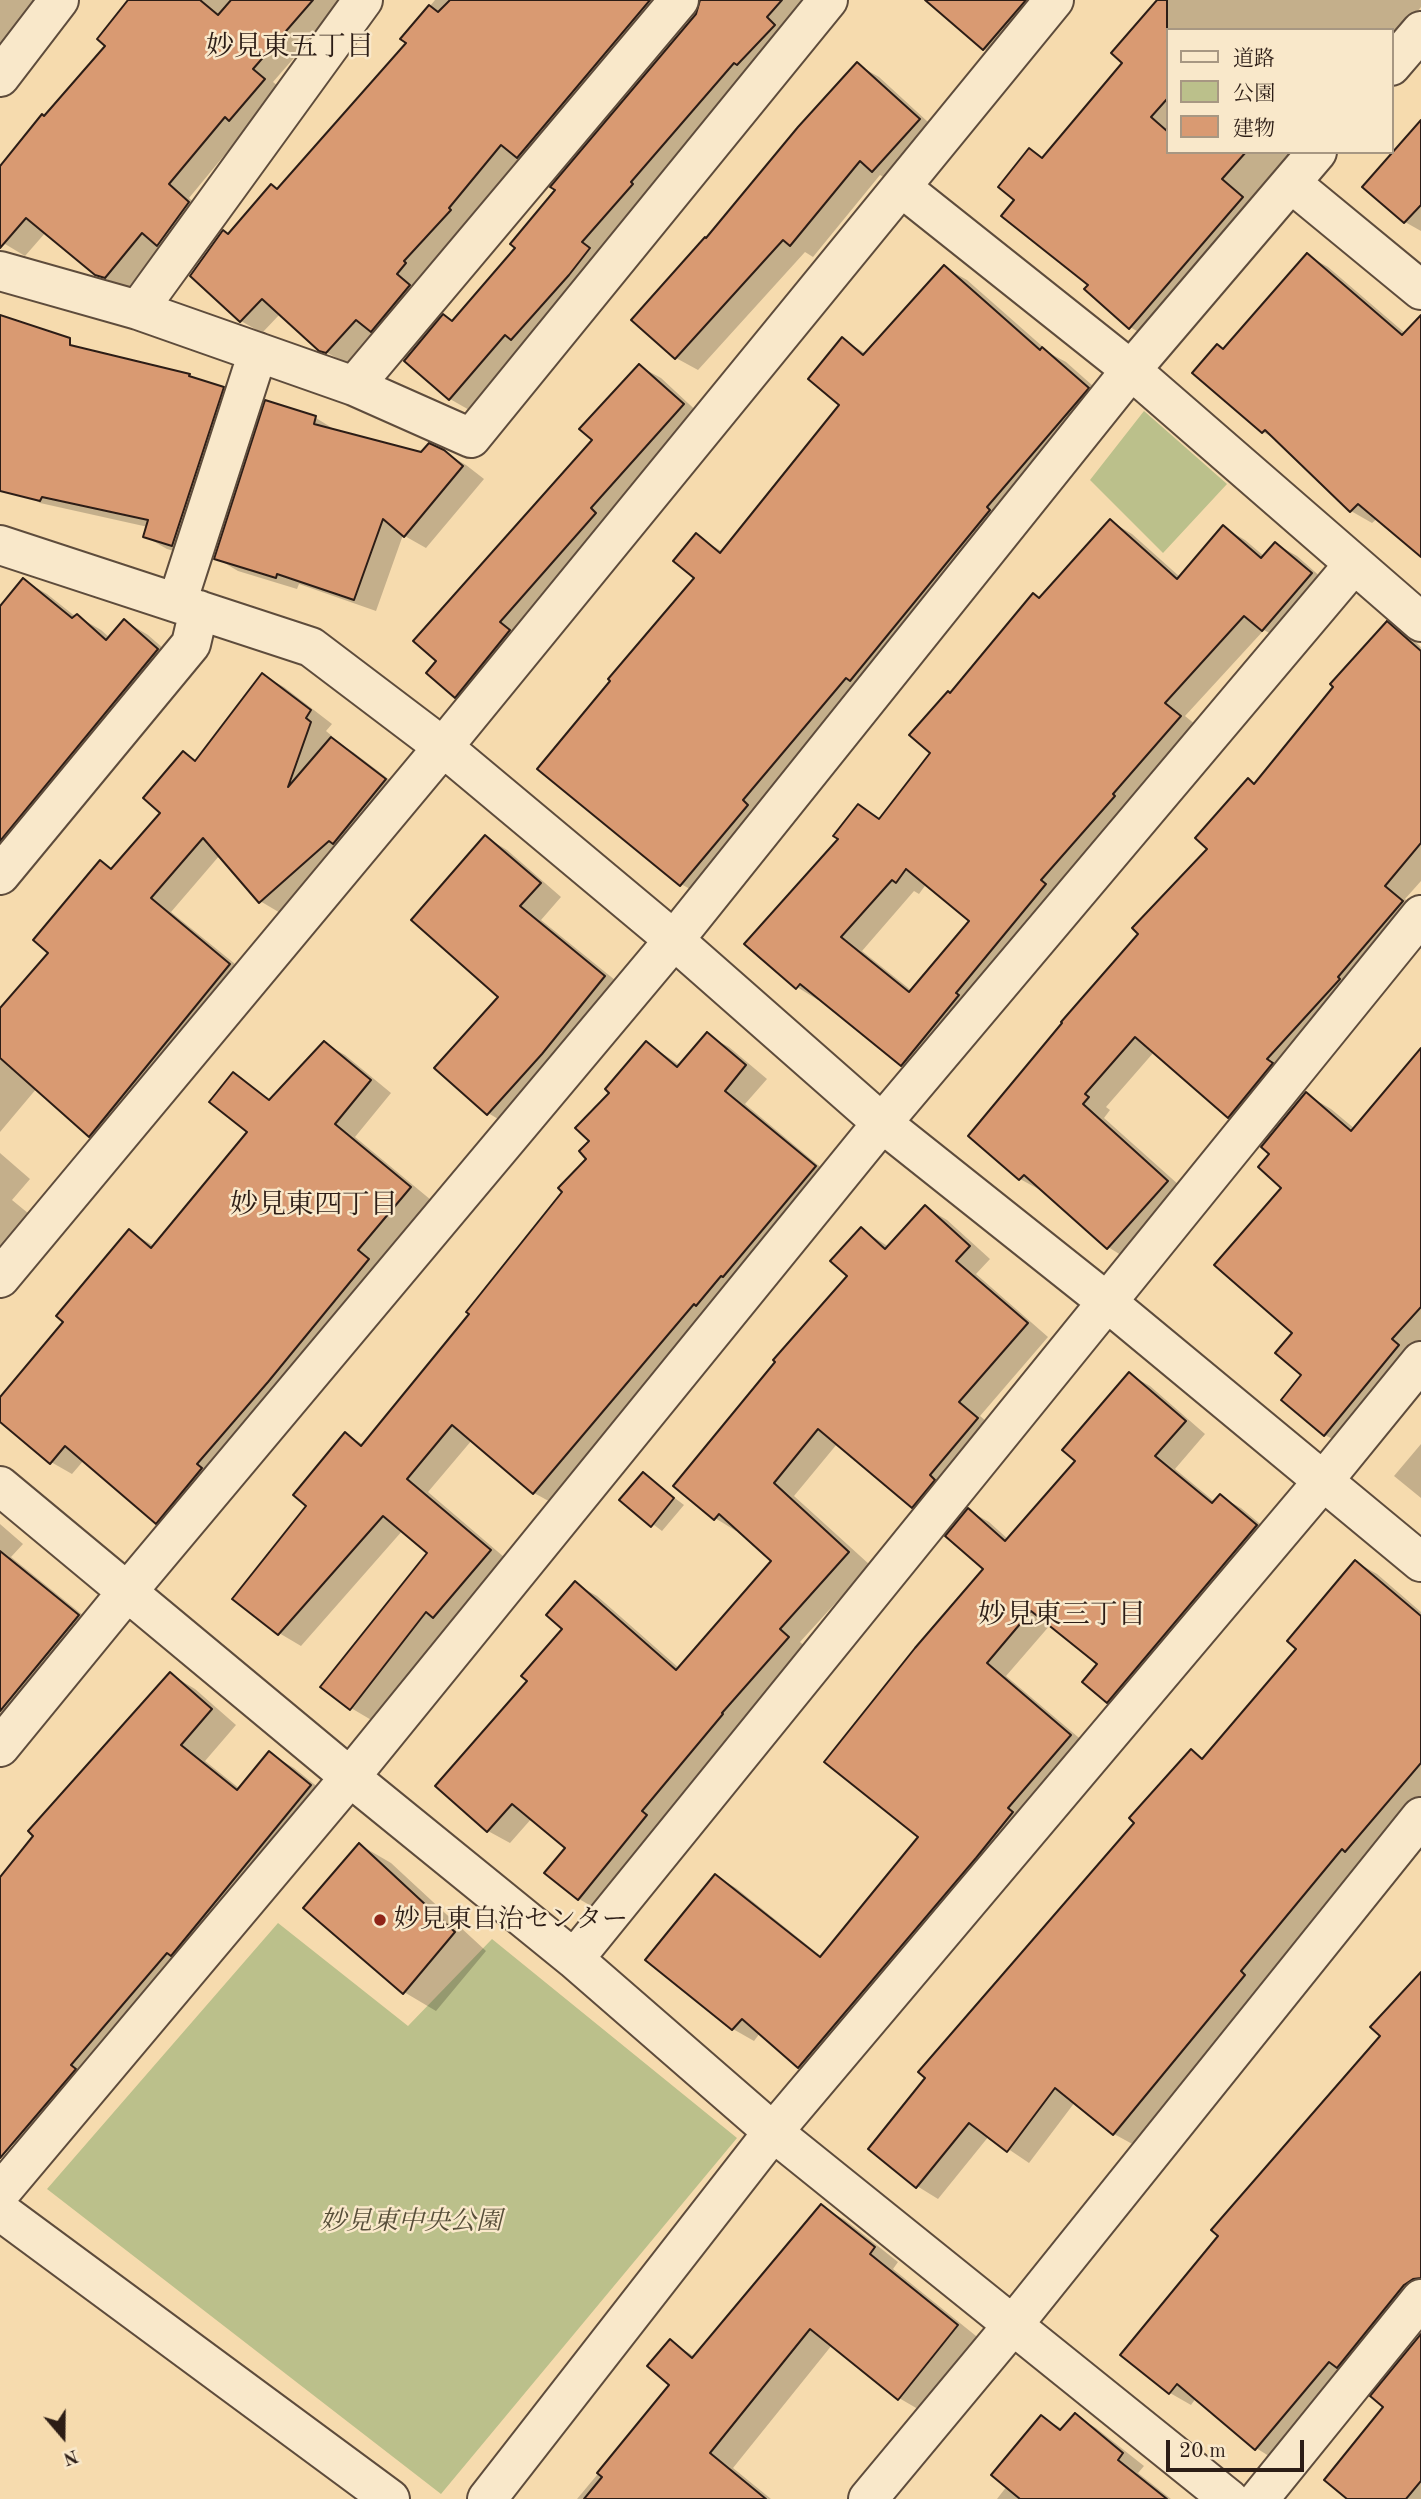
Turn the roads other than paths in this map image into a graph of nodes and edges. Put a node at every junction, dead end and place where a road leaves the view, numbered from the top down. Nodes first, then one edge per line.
1 (59, 0) edge
2 (363, 0) edge
3 (679, 0) edge
4 (828, 0) edge
5 (1054, 0) edge
6 (1421, 31) edge
7 (1393, 64) edge
8 (0, 77) edge
9 (1315, 154) edge
10 (1291, 183) junction
11 (901, 187) junction
12 (0, 271) edge
13 (1421, 289) edge
14 (138, 310) junction
15 (258, 352) junction
16 (1131, 370) junction
17 (354, 386) junction
18 (0, 545) edge
19 (1354, 564) junction
20 (188, 607) junction
21 (1421, 622) edge
22 (443, 747) junction
23 (0, 875) edge
24 (1421, 915) edge
25 (674, 940) junction
26 (882, 1123) junction
27 (0, 1278) edge
28 (1107, 1302) junction
29 (1421, 1361) edge
30 (1324, 1480) junction
31 (0, 1486) edge
32 (1421, 1562) edge
33 (127, 1592) junction
34 (0, 1747) edge
35 (350, 1777) junction
36 (1421, 1817) edge
37 (573, 1959) junction
38 (773, 2132) junction
39 (0, 2193) edge
40 (0, 2211) edge
41 (1421, 2300) edge
42 (1012, 2326) junction
43 (390, 2499) edge
44 (486, 2499) edge
45 (868, 2499) edge
46 (1229, 2499) edge
47 (1259, 2499) edge

1 - 8 street
2 - 14 street
3 - 17 street
4 - 17 street
5 - 11 street
6 - 7 street
9 - 10 street
10 - 13 street
10 - 16 street
11 - 16 street
11 - 22 street
12 - 14 street
14 - 15 street
15 - 17 street
15 - 20 street
16 - 19 street
16 - 25 street
18 - 20 street
19 - 21 street
19 - 26 street
20 - 22 street
20 - 23 street
22 - 25 street
22 - 27 street
24 - 28 street
25 - 26 street
25 - 33 street
26 - 28 street
26 - 35 street
28 - 30 street
28 - 37 street
29 - 30 street
30 - 32 street
30 - 38 street
31 - 33 street
33 - 34 street
33 - 35 street
35 - 37 street
35 - 39 street
36 - 42 street
37 - 38 street
38 - 42 street
38 - 44 street
40 - 43 street
41 - 47 street
42 - 45 street
42 - 46 street

